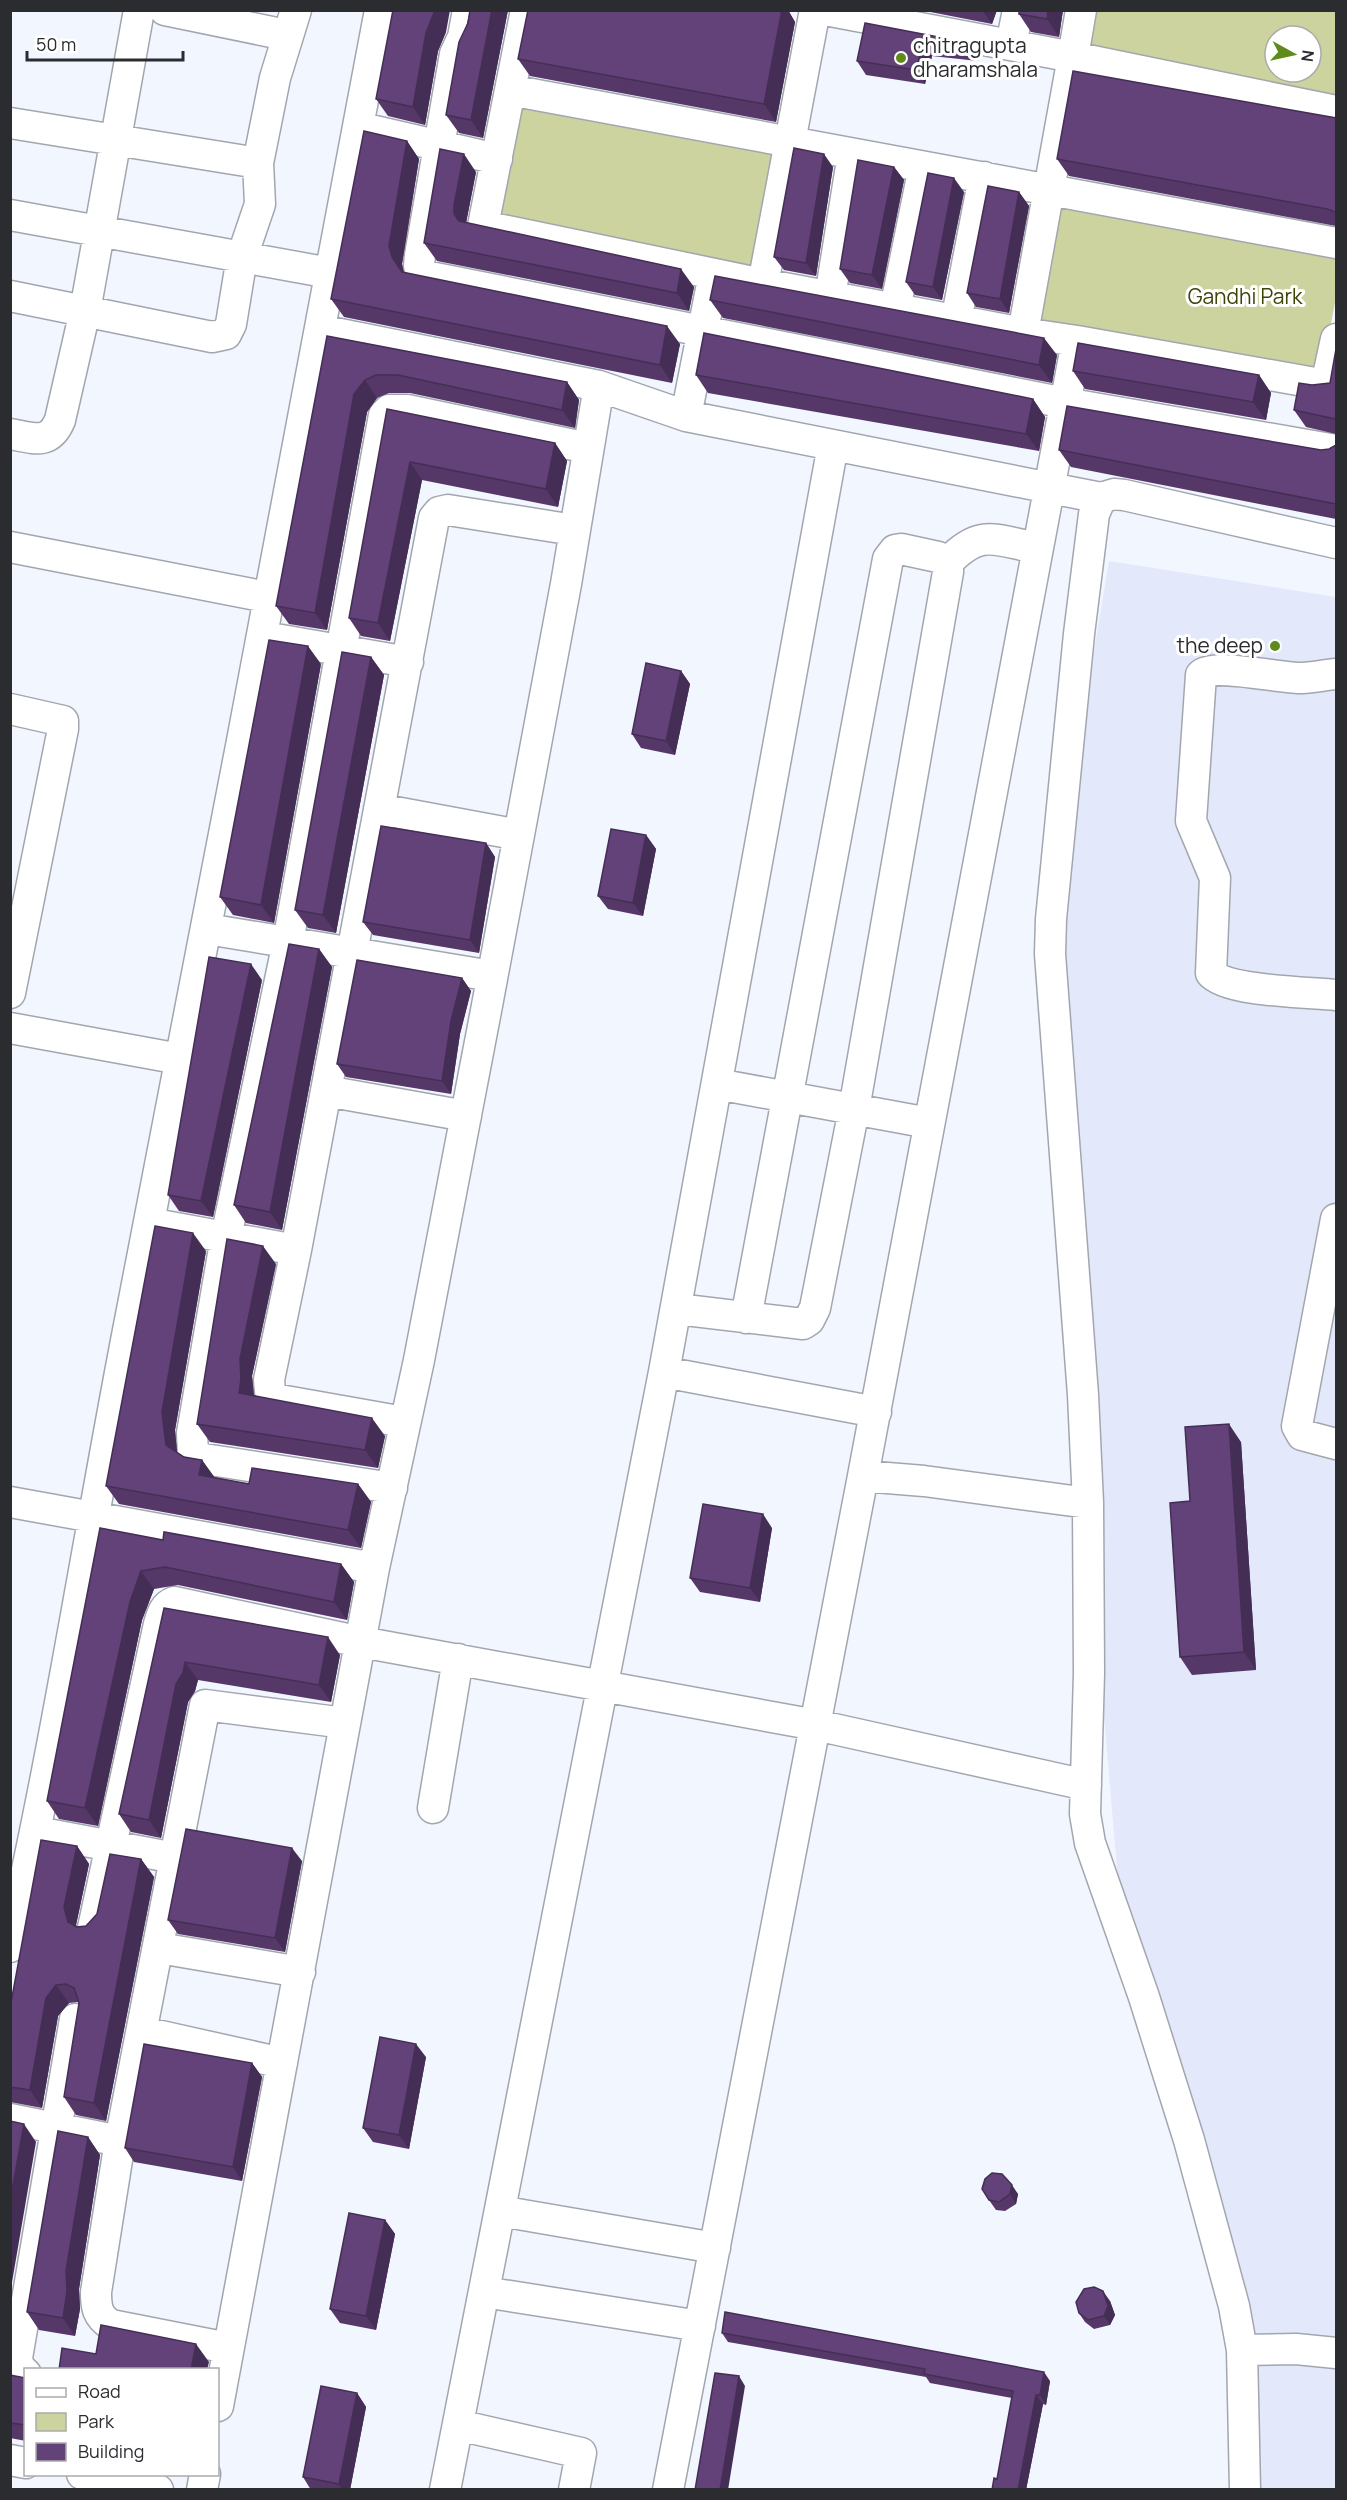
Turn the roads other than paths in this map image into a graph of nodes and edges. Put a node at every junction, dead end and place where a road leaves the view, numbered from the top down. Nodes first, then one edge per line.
1 (139, 10) edge
2 (165, 10) edge
3 (380, 10) edge
4 (468, 10) edge
5 (526, 10) edge
6 (816, 10) edge
7 (825, 10) edge
8 (1018, 10) edge
9 (1081, 10) edge
10 (889, 16) edge
11 (949, 21) edge
12 (291, 23) edge
13 (1011, 45) junction
14 (1073, 57) junction
15 (510, 90) junction
16 (1336, 111) edge
17 (10, 123) edge
18 (358, 127) junction
19 (114, 140) junction
20 (792, 144) junction
21 (439, 145) junction
22 (852, 154) junction
23 (496, 159) junction
24 (258, 163) junction
25 (924, 166) junction
26 (984, 177) junction
27 (1048, 188) junction
28 (10, 215) edge
29 (98, 231) junction
30 (1336, 243) edge
31 (242, 257) junction
32 (330, 273) junction
33 (714, 274) junction
34 (763, 284) junction
35 (10, 297) edge
36 (830, 297) junction
37 (895, 309) junction
38 (84, 311) junction
39 (956, 321) junction
40 (320, 330) junction
41 (703, 331) junction
42 (1023, 333) junction
43 (1336, 339) edge
44 (1077, 341) junction
45 (599, 386) junction
46 (1065, 403) junction
47 (686, 416) junction
48 (10, 434) edge
49 (833, 445) junction
50 (588, 448) junction
51 (1336, 450) edge
52 (1048, 485) junction
53 (1101, 498) junction
54 (574, 530) junction
55 (1336, 543) edge
56 (10, 547) edge
57 (1037, 548) junction
58 (948, 562) junction
59 (272, 598) junction
60 (264, 637) junction
61 (342, 651) junction
62 (408, 662) junction
63 (1336, 674) edge
64 (10, 709) edge
65 (379, 809) junction
66 (519, 835) junction
67 (21, 892) edge
68 (207, 929) junction
69 (288, 942) junction
70 (351, 953) junction
71 (492, 976) junction
72 (10, 993) edge
73 (1336, 995) edge
74 (10, 1028) edge
75 (180, 1059) junction
76 (717, 1084) junction
77 (326, 1091) junction
78 (786, 1095) junction
79 (854, 1109) junction
80 (465, 1116) junction
81 (929, 1123) junction
82 (1336, 1219) edge
83 (149, 1223) junction
84 (226, 1237) junction
85 (296, 1250) junction
86 (677, 1309) junction
87 (746, 1318) junction
88 (664, 1372) junction
89 (876, 1412) junction
90 (405, 1422) junction
91 (1336, 1444) edge
92 (863, 1476) junction
93 (392, 1488) junction
94 (10, 1502) edge
95 (1088, 1503) junction
96 (92, 1517) junction
97 (374, 1568) junction
98 (361, 1642) junction
99 (458, 1659) junction
100 (603, 1685) junction
101 (345, 1724) junction
102 (816, 1725) junction
103 (1086, 1785) junction
104 (434, 1808) dead end
105 (37, 1832) junction
106 (111, 1848) junction
107 (175, 1858) junction
108 (93, 1928) edge
109 (10, 1947) edge
110 (159, 1948) junction
111 (300, 1972) junction
112 (75, 2019) edge
113 (143, 2032) junction
114 (282, 2063) junction
115 (10, 2119) edge
116 (55, 2128) junction
117 (120, 2141) junction
118 (500, 2211) junction
119 (715, 2248) junction
120 (484, 2292) junction
121 (700, 2326) junction
122 (228, 2348) junction
123 (1242, 2350) junction
124 (1336, 2353) edge
125 (24, 2372) edge
126 (219, 2400) edge
127 (458, 2425) junction
128 (87, 2476) edge
129 (158, 2490) edge
130 (445, 2490) edge
131 (574, 2490) edge
132 (668, 2490) edge
133 (1245, 2490) edge

1 - 19 street
2 - 12 street
3 - 18 street
4 - 21 street
5 - 15 street
6 - 20 street
7 - 10 street
8 - 13 street
9 - 14 street
10 - 11 street
11 - 13 street
12 - 24 street
13 - 14 street
14 - 16 street
14 - 27 street
15 - 20 street
15 - 23 street
17 - 19 street
18 - 21 street
18 - 32 street
19 - 24 street
19 - 29 street
20 - 22 street
20 - 34 street
21 - 23 street
21 - 41 street
22 - 25 street
22 - 36 street
23 - 33 street
24 - 31 street
25 - 26 street
25 - 37 street
26 - 27 street
26 - 39 street
27 - 30 street
27 - 42 street
28 - 29 street
29 - 31 street
29 - 38 street
31 - 32 street
31 - 38 street
32 - 40 street
33 - 34 street
33 - 41 street
34 - 36 street
35 - 38 street
36 - 37 street
37 - 39 street
38 - 48 street
39 - 42 street
40 - 45 street
40 - 59 street
41 - 46 street
41 - 47 street
42 - 44 street
43 - 44 street
44 - 46 street
45 - 47 street
45 - 50 street
46 - 51 street
46 - 52 street
47 - 49 street
49 - 52 street
49 - 76 street
50 - 54 street
50 - 61 street
52 - 53 street
52 - 57 street
53 - 55 street
53 - 95 street
54 - 62 street
54 - 66 street
56 - 59 street
57 - 58 street
57 - 81 street
58 - 78 street
58 - 79 street
59 - 60 street
60 - 61 street
60 - 68 street
61 - 62 street
61 - 69 street
62 - 65 street
63 - 73 street
64 - 67 street
65 - 66 street
65 - 70 street
66 - 71 street
67 - 72 street
68 - 69 street
68 - 75 street
69 - 70 street
69 - 84 street
70 - 71 street
70 - 77 street
71 - 80 street
74 - 75 street
75 - 83 street
76 - 78 street
76 - 86 street
77 - 80 street
77 - 85 street
78 - 79 street
78 - 87 street
79 - 81 street
79 - 87 street
80 - 90 street
81 - 89 street
82 - 91 street
83 - 84 street
83 - 96 street
84 - 85 street
84 - 93 street
85 - 90 street
86 - 87 street
86 - 88 street
88 - 89 street
88 - 100 street
89 - 92 street
90 - 93 street
92 - 95 street
92 - 102 street
93 - 97 street
94 - 96 street
95 - 103 street
96 - 97 street
96 - 105 street
97 - 98 street
98 - 99 street
98 - 101 street
98 - 106 street
99 - 100 street
99 - 104 street
100 - 102 street
100 - 118 street
101 - 107 street
101 - 111 street
102 - 103 street
102 - 119 street
103 - 123 street
105 - 106 street
105 - 109 street
106 - 107 street
106 - 108 street
107 - 110 street
110 - 111 street
110 - 113 street
111 - 114 street
112 - 116 street
113 - 114 street
113 - 117 street
114 - 122 street
115 - 116 street
116 - 117 street
116 - 125 street
117 - 122 street
118 - 119 street
118 - 120 street
119 - 121 street
120 - 121 street
120 - 127 street
121 - 132 street
122 - 126 street
123 - 124 street
123 - 133 street
127 - 130 street
127 - 131 street
128 - 129 street

